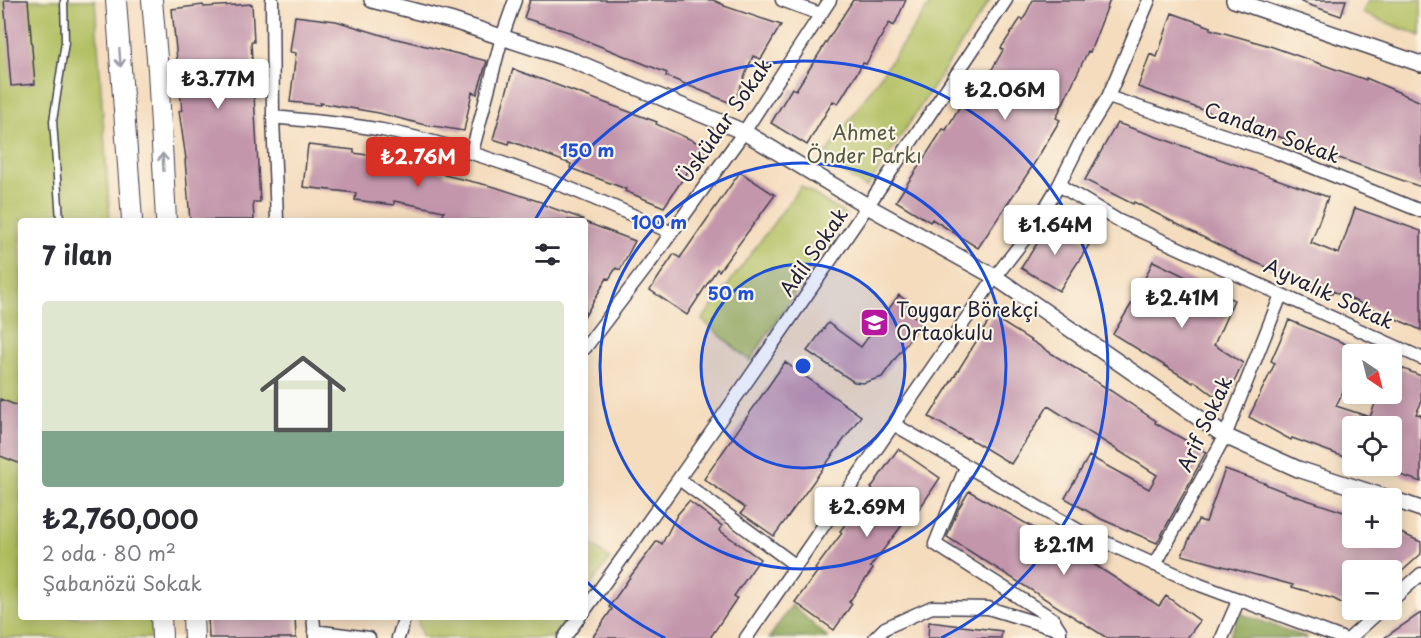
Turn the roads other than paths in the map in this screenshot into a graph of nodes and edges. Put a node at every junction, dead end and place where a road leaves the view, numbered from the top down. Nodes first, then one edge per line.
1 (64, 0) edge
2 (116, 0) edge
3 (152, 0) edge
4 (272, 0) edge
5 (372, 0) edge
6 (515, 0) edge
7 (782, 0) edge
8 (830, 0) edge
9 (1006, 0) edge
10 (1149, 0) edge
11 (1233, 0) edge
12 (820, 14) junction
13 (502, 37) junction
14 (1421, 64) edge
15 (1108, 97) junction
16 (273, 117) junction
17 (744, 132) junction
18 (472, 152) junction
19 (1059, 185) junction
20 (869, 207) junction
21 (1421, 211) edge
22 (60, 218) edge
23 (132, 218) edge
24 (166, 218) edge
25 (277, 218) edge
26 (670, 232) junction
27 (995, 277) junction
28 (1281, 295) junction
29 (588, 343) edge
30 (1421, 358) edge
31 (895, 425) junction
32 (1226, 436) junction
33 (966, 466) junction
34 (679, 479) junction
35 (1356, 488) edge
36 (1402, 503) edge
37 (1421, 509) edge
38 (795, 565) junction
39 (1155, 565) junction
40 (1421, 574) edge
41 (1402, 591) edge
42 (1239, 599) junction
43 (588, 606) edge
44 (161, 620) edge
45 (193, 620) edge
46 (404, 620) edge
47 (577, 620) edge
48 (1370, 620) edge
49 (314, 634) edge
50 (1060, 634) edge
51 (162, 638) edge
52 (194, 638) edge
53 (369, 638) edge
54 (398, 638) edge
55 (564, 638) edge
56 (747, 638) edge
57 (875, 638) edge
58 (1222, 638) edge
59 (1342, 638) edge
60 (1350, 638) edge

1 - 22 lane
2 -> 23 highway
24 -> 3 highway
4 - 16 street
5 - 13 street
6 - 13 street
7 - 12 street
8 - 12 street, Üsküdar Sokak
9 - 20 street, Adil Sokak
10 - 15 street
11 - 14 street
12 - 17 street, Üsküdar Sokak
13 - 17 street
13 - 18 street
15 - 19 street
15 - 21 street, Candan Sokak
16 - 18 street
16 - 25 street
17 - 20 street
17 - 26 street, Üsküdar Sokak
18 - 26 street
19 - 27 street
19 - 28 street, Ayvalık Sokak
20 - 27 street
20 - 34 street, Adil Sokak
26 - 29 street, Üsküdar Sokak
27 - 31 street
27 - 32 street
28 - 30 street, Ayvalık Sokak
28 - 32 street, Arif Sokak
31 - 33 street
31 - 38 street
32 - 35 street
32 - 39 street, Arif Sokak
33 - 39 street
33 - 50 street
34 - 38 street
34 - 43 street, Adil Sokak
36 - 37 street
38 - 56 street
39 - 42 street
40 - 41 street
42 - 58 street
42 - 59 street
44 - 51 highway
45 - 52 highway
46 - 54 street
47 - 55 street
48 - 60 street
49 - 53 street
50 - 57 street

